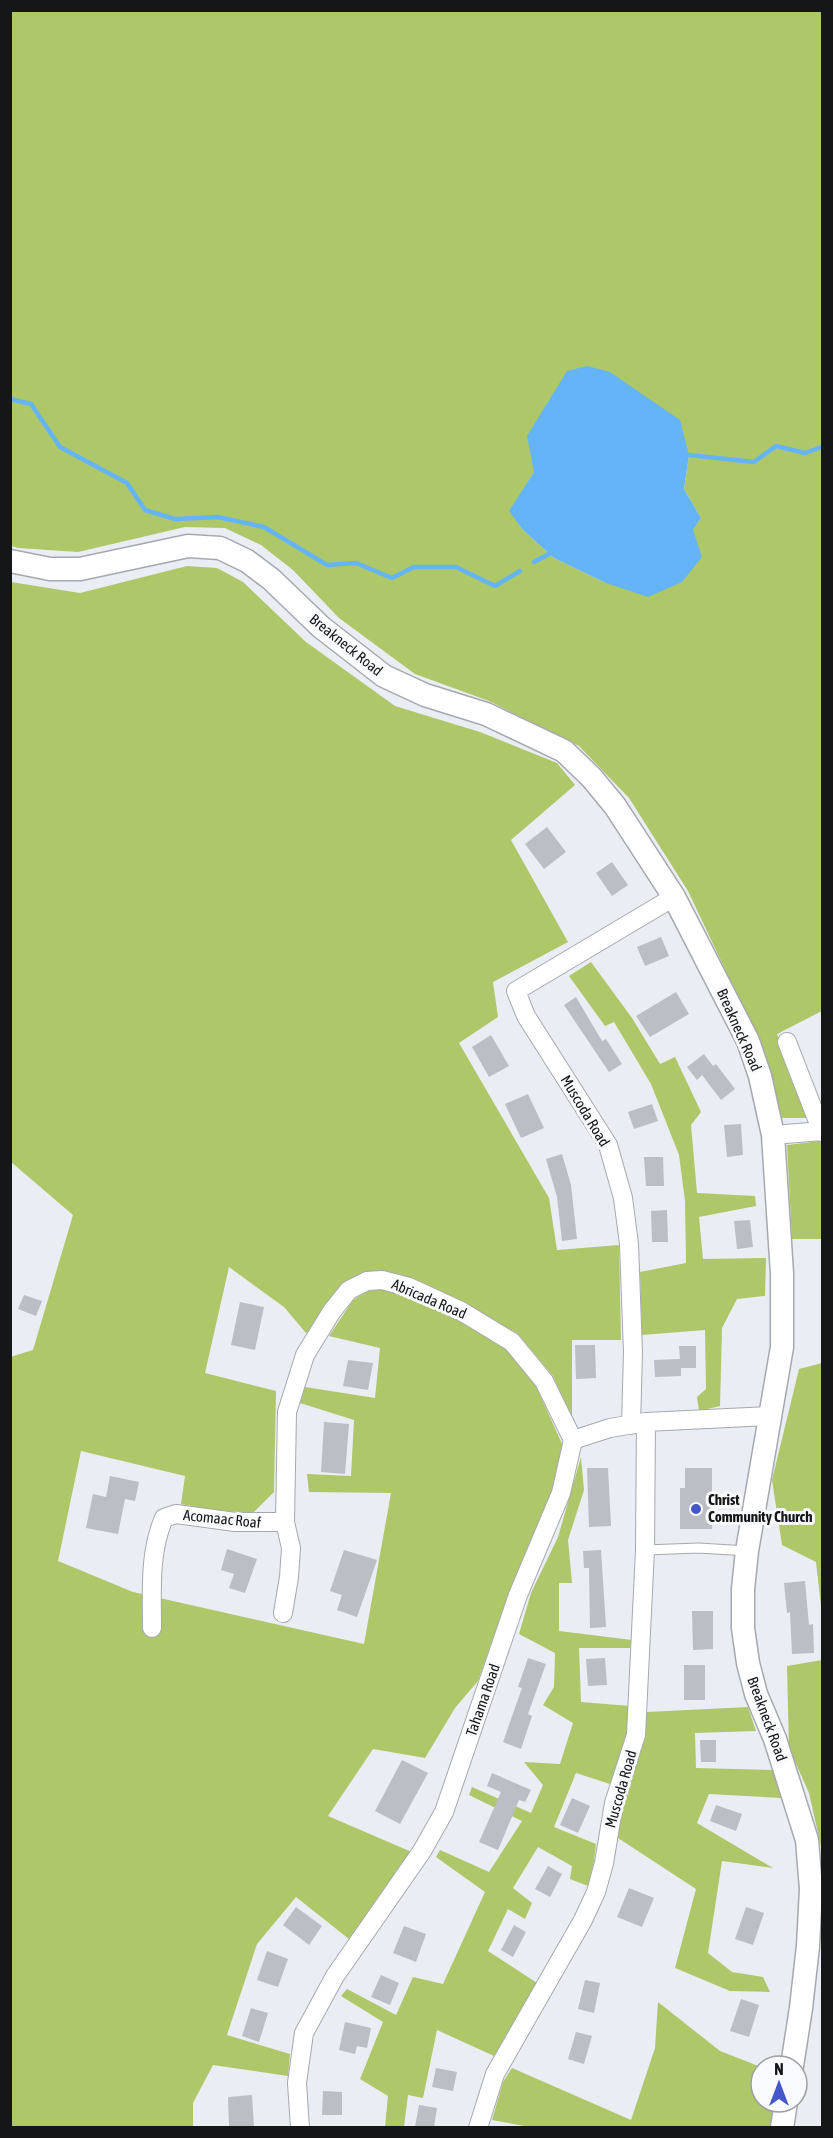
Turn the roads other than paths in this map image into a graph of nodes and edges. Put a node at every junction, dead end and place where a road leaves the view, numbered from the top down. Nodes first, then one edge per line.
1 (10, 561) edge
2 (674, 897) junction
3 (787, 1042) dead end
4 (822, 1132) edge
5 (773, 1135) junction
6 (770, 1416) junction
7 (638, 1423) junction
8 (573, 1440) junction
9 (285, 1522) junction
10 (645, 1550) junction
11 (747, 1551) junction
12 (283, 1613) dead end
13 (152, 1628) dead end
14 (794, 2054) edge
15 (300, 2127) edge
16 (478, 2127) edge

1 - 2 street, Breakneck Road
2 - 5 street, Breakneck Road
2 - 7 street, Muscoda Road
3 - 4 street
4 - 5 street
5 - 6 street, Breakneck Road
6 - 7 street
6 - 11 street, Breakneck Road
7 - 8 street
7 - 10 street, Muscoda Road
8 - 9 street, Abricada Road
8 - 15 street, Tahama Road
9 - 12 street, Abricada Road
9 - 13 street, Acomaac Roaf
10 - 11 lane
10 - 16 street, Muscoda Road
11 - 14 street, Breakneck Road

